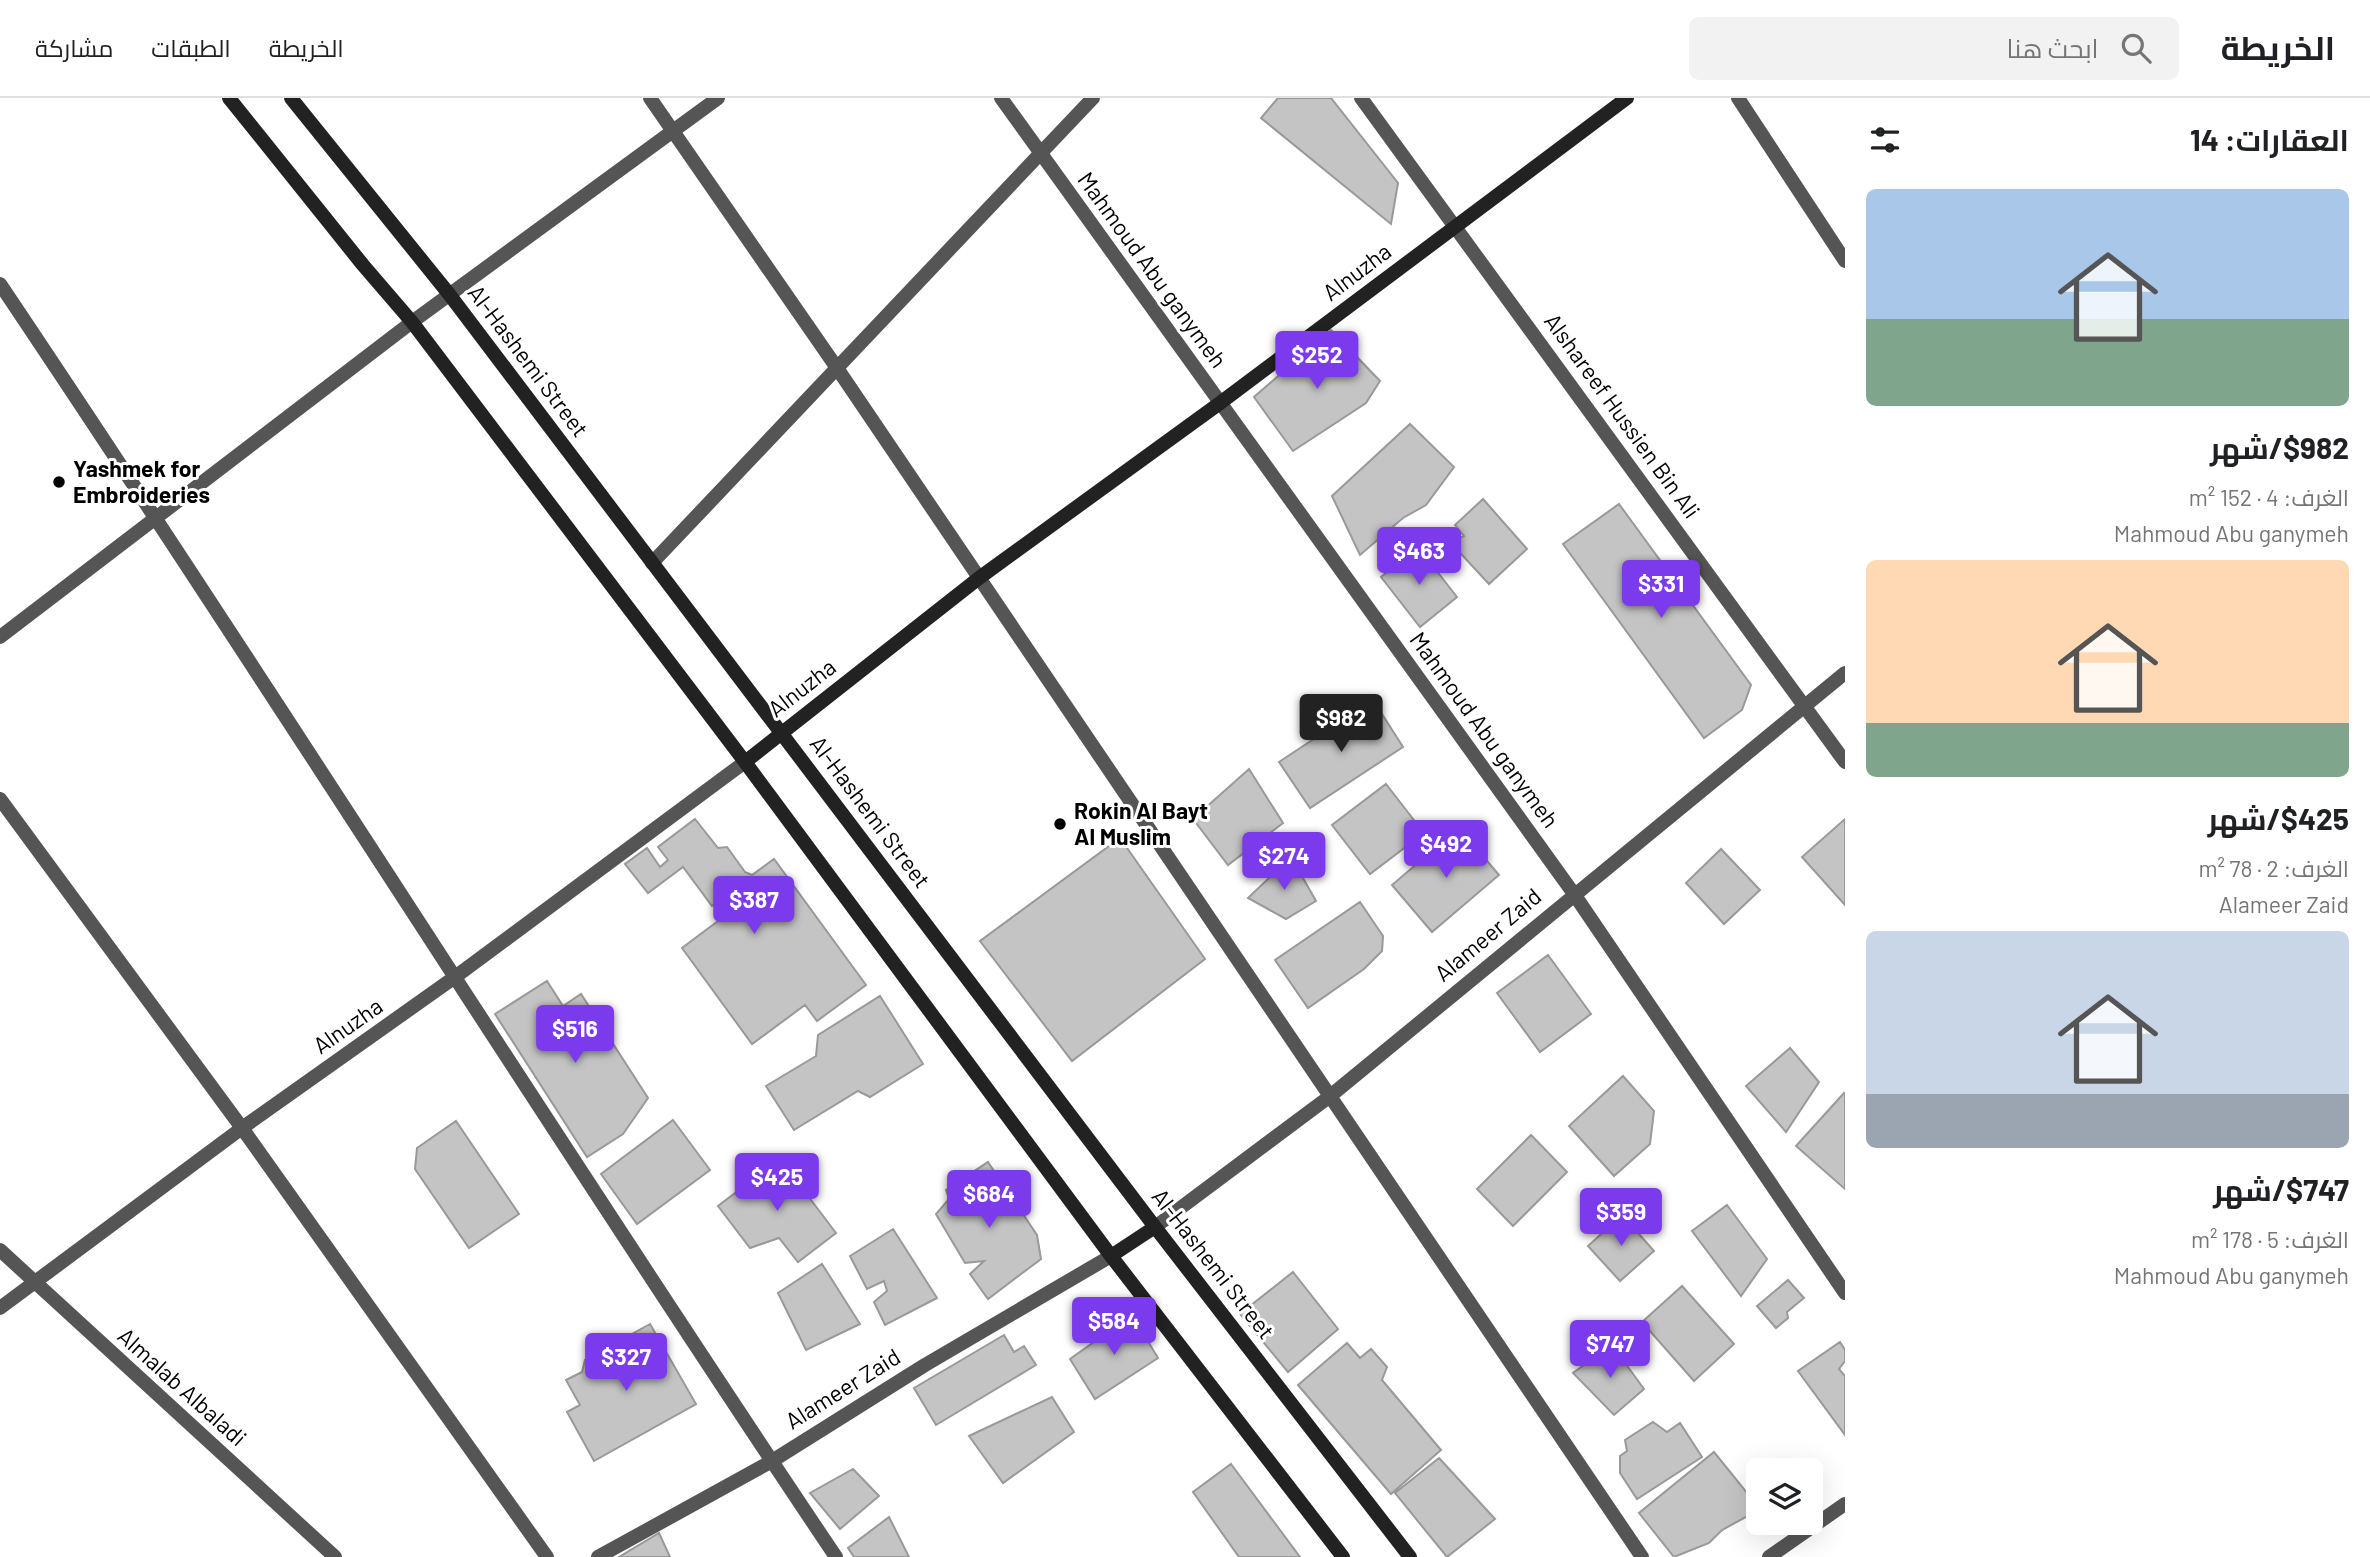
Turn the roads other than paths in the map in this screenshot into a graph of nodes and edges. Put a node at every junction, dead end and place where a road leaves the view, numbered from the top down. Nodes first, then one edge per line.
1 (229, 98) edge
2 (291, 98) edge
3 (650, 98) edge
4 (718, 98) edge
5 (1001, 98) edge
6 (1093, 98) edge
7 (1361, 98) edge
8 (1627, 98) edge
9 (1738, 98) edge
10 (673, 131) junction
11 (1040, 154) junction
12 (1456, 225) junction
13 (1845, 261) edge
14 (0, 284) edge
15 (449, 294) junction
16 (412, 322) junction
17 (837, 368) junction
18 (1220, 403) junction
19 (157, 517) junction
20 (652, 563) junction
21 (979, 578) junction
22 (0, 636) edge
23 (1845, 673) edge
24 (1805, 706) junction
25 (781, 732) junction
26 (745, 762) junction
27 (1845, 762) edge
28 (0, 799) edge
29 (1574, 894) junction
30 (455, 977) junction
31 (1329, 1097) junction
32 (242, 1128) junction
33 (1155, 1227) junction
34 (0, 1250) edge
35 (1111, 1256) junction
36 (34, 1283) junction
37 (1845, 1293) edge
38 (0, 1308) edge
39 (772, 1461) junction
40 (1845, 1504) edge
41 (335, 1557) edge
42 (547, 1557) edge
43 (597, 1557) edge
44 (836, 1557) edge
45 (1343, 1557) edge
46 (1410, 1557) edge
47 (1642, 1557) edge
48 (1769, 1557) edge

1 - 16 main road
2 - 15 main road, Al-Hashemi Street
3 - 10 street
4 - 10 street
5 - 11 street, Mahmoud Abu ganymeh
6 - 11 street
7 - 12 street, Alshareef Hussien Bin Ali
8 - 12 main road, Alnuzha
9 - 13 street
10 - 15 street
10 - 17 street
11 - 17 street
11 - 18 street, Mahmoud Abu ganymeh
12 - 18 main road, Alnuzha
12 - 24 street, Alshareef Hussien Bin Ali
14 - 19 street
15 - 16 street
15 - 20 main road, Al-Hashemi Street
16 - 19 street
16 - 26 main road
17 - 20 street
17 - 21 street
18 - 21 main road, Alnuzha
18 - 29 street, Mahmoud Abu ganymeh
19 - 22 street
19 - 30 street
20 - 25 main road, Al-Hashemi Street
21 - 25 main road, Alnuzha
21 - 31 street
23 - 24 street, Alameer Zaid
24 - 27 street, Alshareef Hussien Bin Ali
24 - 29 street, Alameer Zaid
25 - 26 main road, Alnuzha
25 - 33 main road, Al-Hashemi Street
26 - 30 street, Alnuzha
26 - 35 main road
28 - 32 street
29 - 31 street, Alameer Zaid
29 - 37 street, Mahmoud Abu ganymeh
30 - 32 street, Alnuzha
30 - 39 street
31 - 33 street, Alameer Zaid
31 - 47 street
32 - 36 street, Alnuzha
32 - 42 street
33 - 35 main road
33 - 46 main road, Al-Hashemi Street
34 - 36 street, Almalab Albaladi
35 - 39 street, Alameer Zaid
35 - 45 main road
36 - 38 street, Alnuzha
36 - 41 street, Almalab Albaladi
39 - 43 street, Alameer Zaid
39 - 44 street
40 - 48 street

